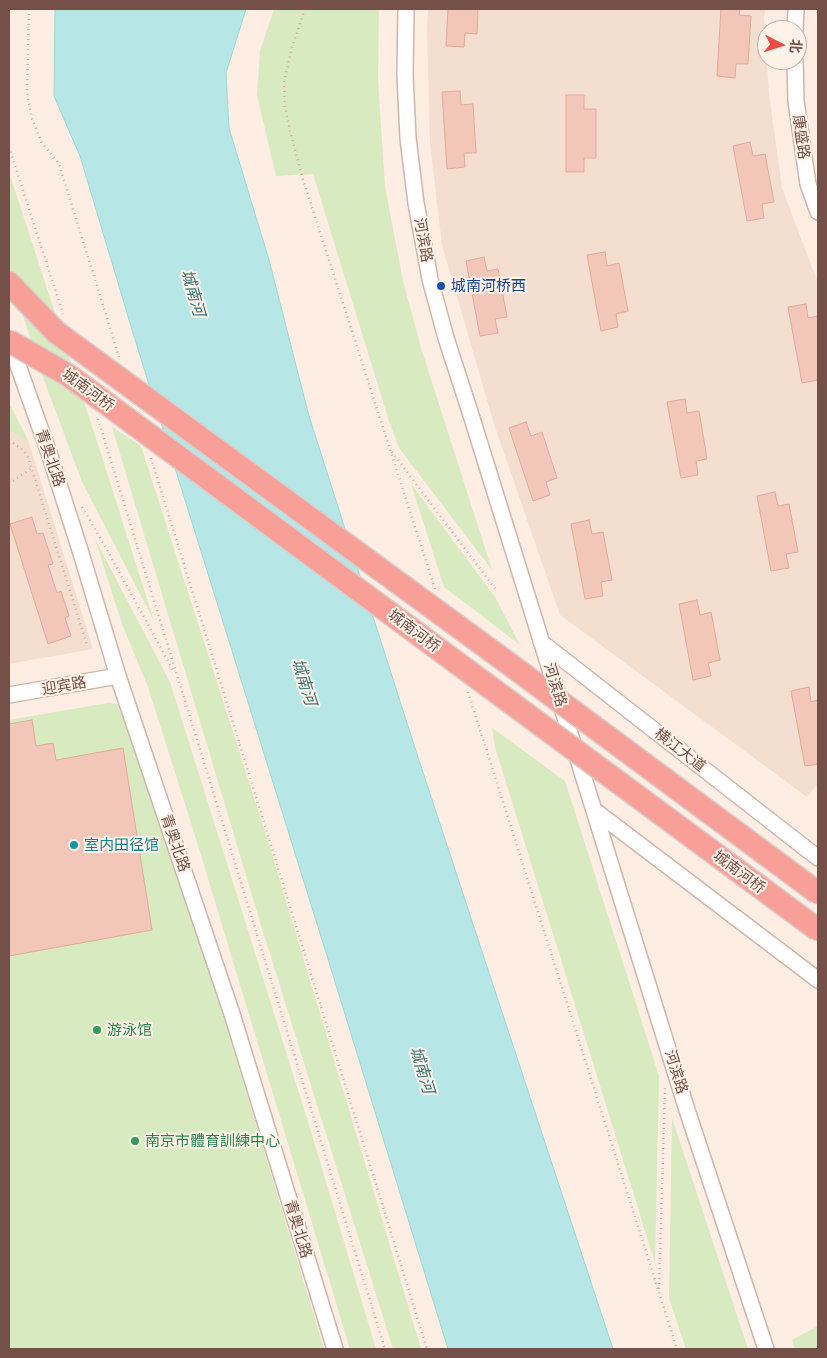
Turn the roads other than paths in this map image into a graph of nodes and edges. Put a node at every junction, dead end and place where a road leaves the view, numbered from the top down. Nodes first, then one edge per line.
1 (406, 9) edge
2 (796, 70) edge
3 (818, 212) edge
4 (9, 282) edge
5 (9, 298) edge
6 (9, 332) edge
7 (56, 332) junction
8 (9, 340) edge
9 (68, 375) junction
10 (542, 642) junction
11 (118, 676) junction
12 (9, 695) edge
13 (594, 810) junction
14 (815, 849) edge
15 (818, 893) edge
16 (818, 930) edge
17 (818, 980) edge
18 (335, 1349) edge
19 (766, 1349) edge

1 - 10 street, 河滨路
2 - 3 street, 康盛路
4 - 7 highway
5 - 7 highway, 城南河桥
6 - 9 highway, 城南河桥, bridge
7 - 15 highway, 城南河桥, bridge
8 - 9 highway, bridge
8 - 11 street, 青奥北路
9 - 16 highway, 城南河桥, bridge
10 - 13 street, 河滨路
10 - 14 street, 横江大道
11 - 12 street, 迎宾路
11 - 18 street, 青奥北路
13 - 17 street
13 - 19 street, 河滨路

